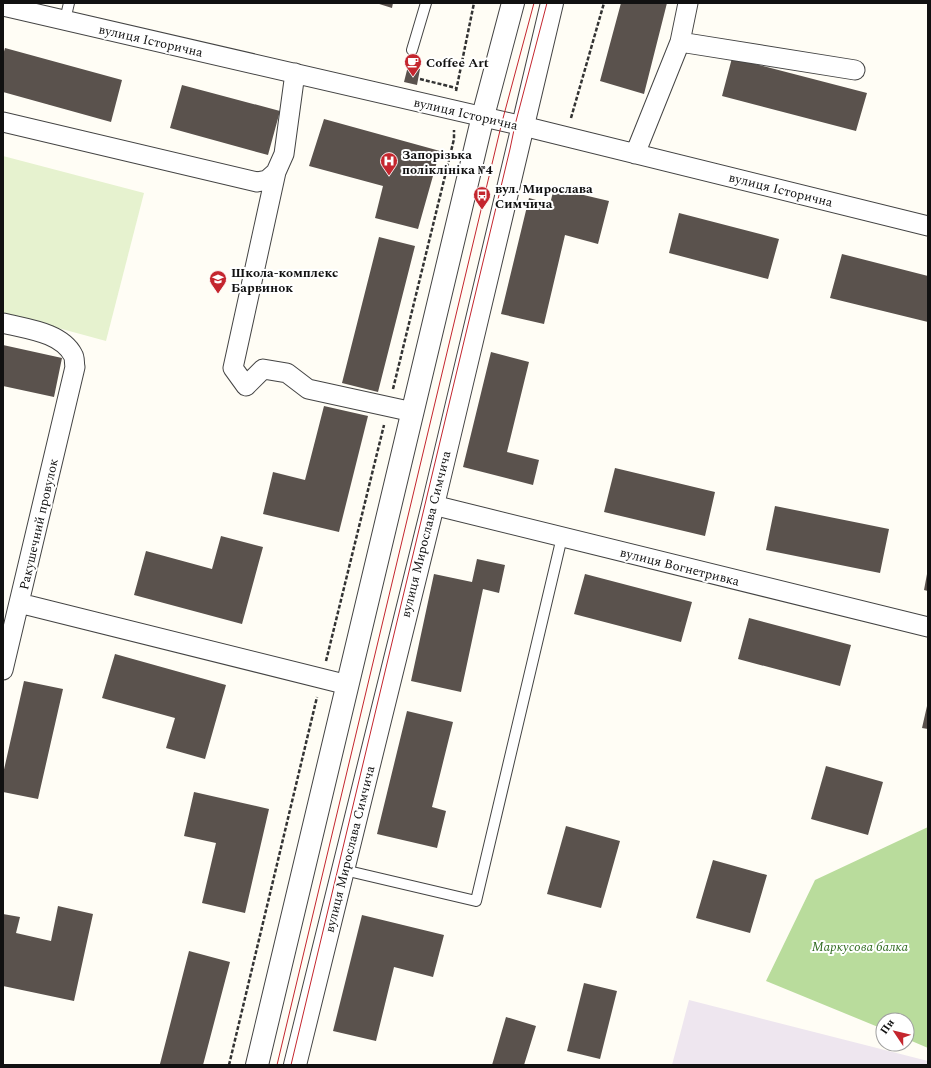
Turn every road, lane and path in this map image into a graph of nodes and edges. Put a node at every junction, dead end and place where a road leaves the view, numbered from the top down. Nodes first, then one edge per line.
1 (426, 3) edge
2 (474, 3) edge
3 (512, 3) edge
4 (552, 3) edge
5 (604, 3) edge
6 (688, 3) edge
7 (3, 6) edge
8 (67, 12) edge
9 (680, 42) junction
10 (412, 50) dead end
11 (855, 70) dead end
12 (295, 73) junction
13 (420, 79) dead end
14 (456, 88) junction
15 (455, 110) junction
16 (483, 116) junction
17 (571, 119) dead end
18 (3, 122) edge
19 (523, 126) junction
20 (636, 154) junction
21 (276, 172) junction
22 (928, 226) edge
23 (3, 324) edge
24 (389, 406) junction
25 (413, 412) junction
26 (433, 505) junction
27 (562, 537) junction
28 (20, 603) junction
29 (928, 627) edge
30 (3, 670) edge
31 (322, 679) junction
32 (348, 685) junction
33 (344, 870) junction
34 (229, 1065) edge
35 (257, 1065) edge
36 (295, 1065) edge

1 - 10 lane
2 - 14 path
3 - 16 street
4 - 19 street, вулиця Мирослава Симчича
5 - 17 path
6 - 9 street
7 - 8 street, вулиця Історична
8 - 12 street, вулиця Історична
9 - 11 street
9 - 20 street
12 - 15 street, вулиця Історична
12 - 21 street
13 - 14 path
14 - 15 path
15 - 16 street, вулиця Історична
15 - 24 path
16 - 19 street, вулиця Історична
16 - 25 street
18 - 21 street
19 - 20 street, вулиця Історична
19 - 26 street, вулиця Мирослава Симчича
20 - 22 street, вулиця Історична
21 - 24 street
23 - 28 street, Ракушечний провулок
24 - 25 street
24 - 31 path
25 - 32 street
26 - 27 street, вулиця Вогнетривка
26 - 33 street, вулиця Мирослава Симчича
27 - 29 street, вулиця Вогнетривка
27 - 33 lane
28 - 30 street, Ракушечний провулок
28 - 31 street
31 - 32 street
31 - 34 path
32 - 35 street
33 - 36 street, вулиця Мирослава Симчича

